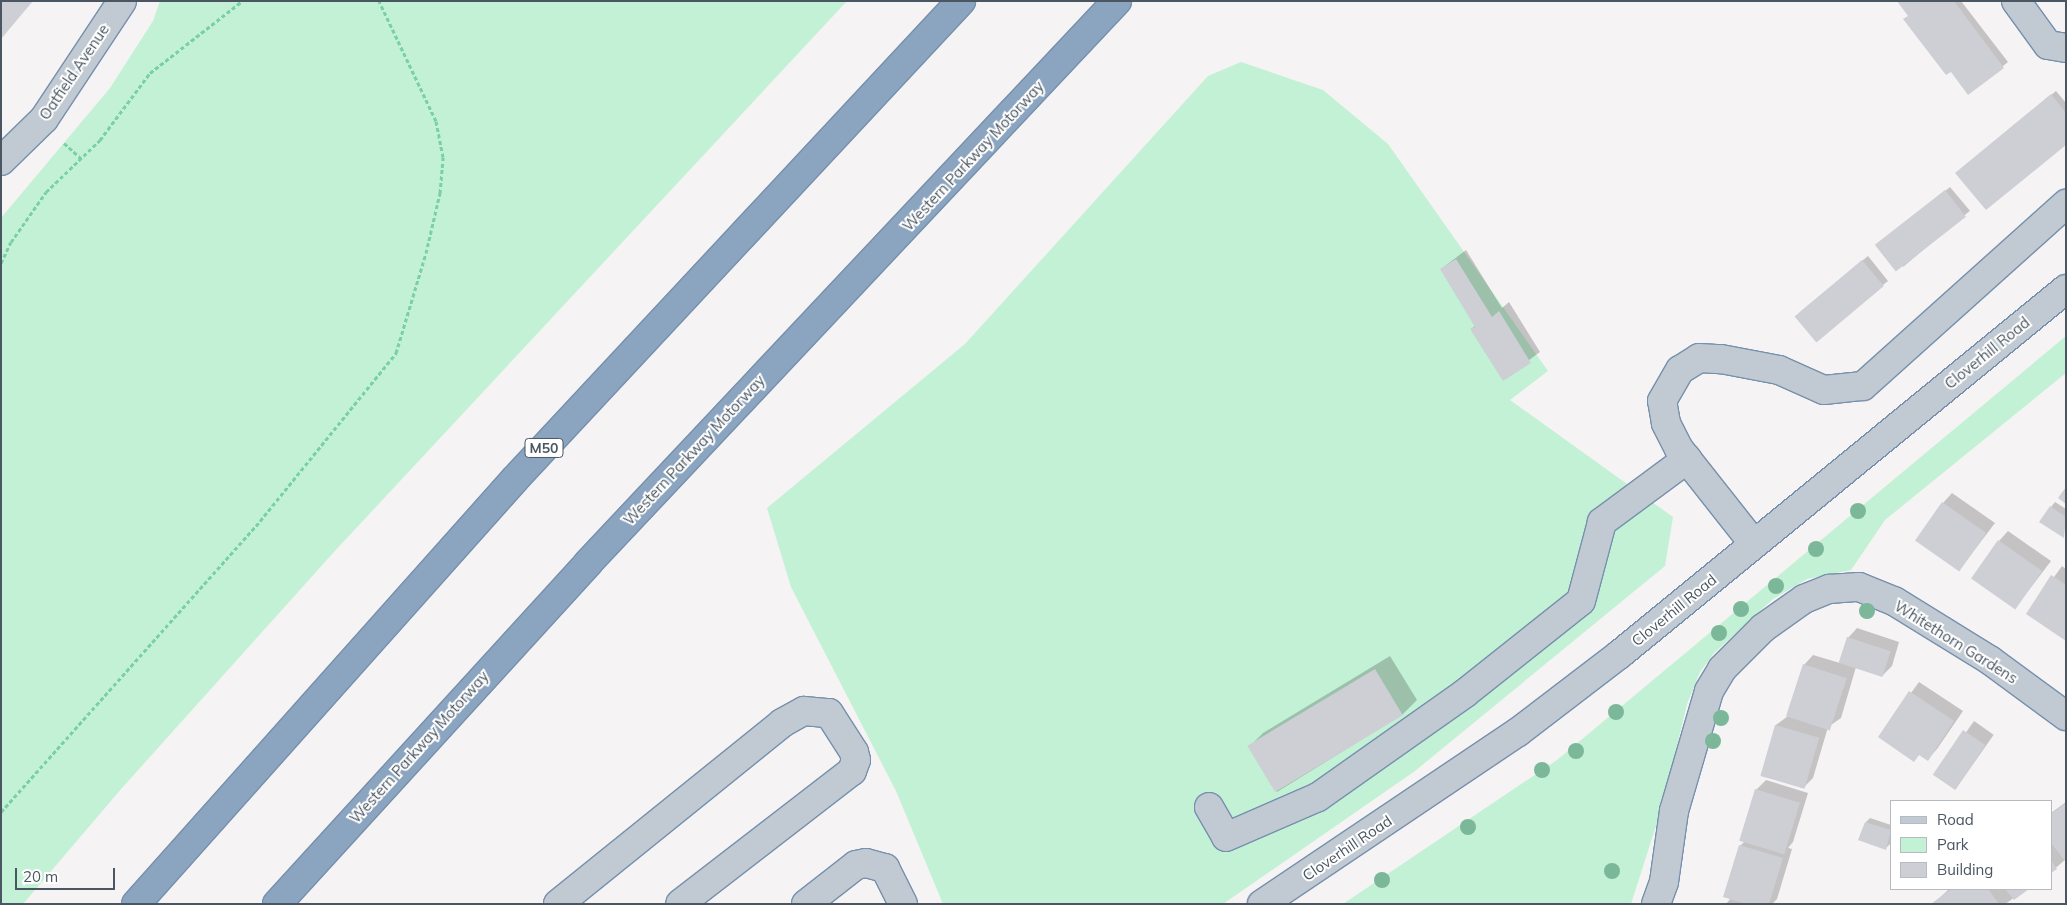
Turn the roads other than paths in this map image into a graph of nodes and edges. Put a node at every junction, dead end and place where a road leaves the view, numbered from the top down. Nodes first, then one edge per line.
1 (122, 1) edge
2 (961, 1) edge
3 (1117, 1) edge
4 (2016, 1) edge
5 (2066, 48) edge
6 (1, 161) edge
7 (2066, 204) edge
8 (2066, 289) edge
9 (1687, 459) junction
10 (1754, 544) junction
11 (2066, 716) edge
12 (1209, 807) dead end
13 (136, 904) edge
14 (277, 904) edge
15 (558, 904) edge
16 (680, 904) edge
17 (806, 904) edge
18 (904, 904) edge
19 (1262, 904) edge
20 (1656, 904) edge

1 - 6 street, Oatfield Avenue
2 - 13 highway, M50
3 - 14 highway, Western Parkway Motorway
4 - 5 street
7 - 9 street
8 - 10 street, Cloverhill Road
9 - 10 street
9 - 12 street
10 - 19 street, Cloverhill Road
11 - 20 street, Whitethorn Gardens
15 - 16 street
17 - 18 street

